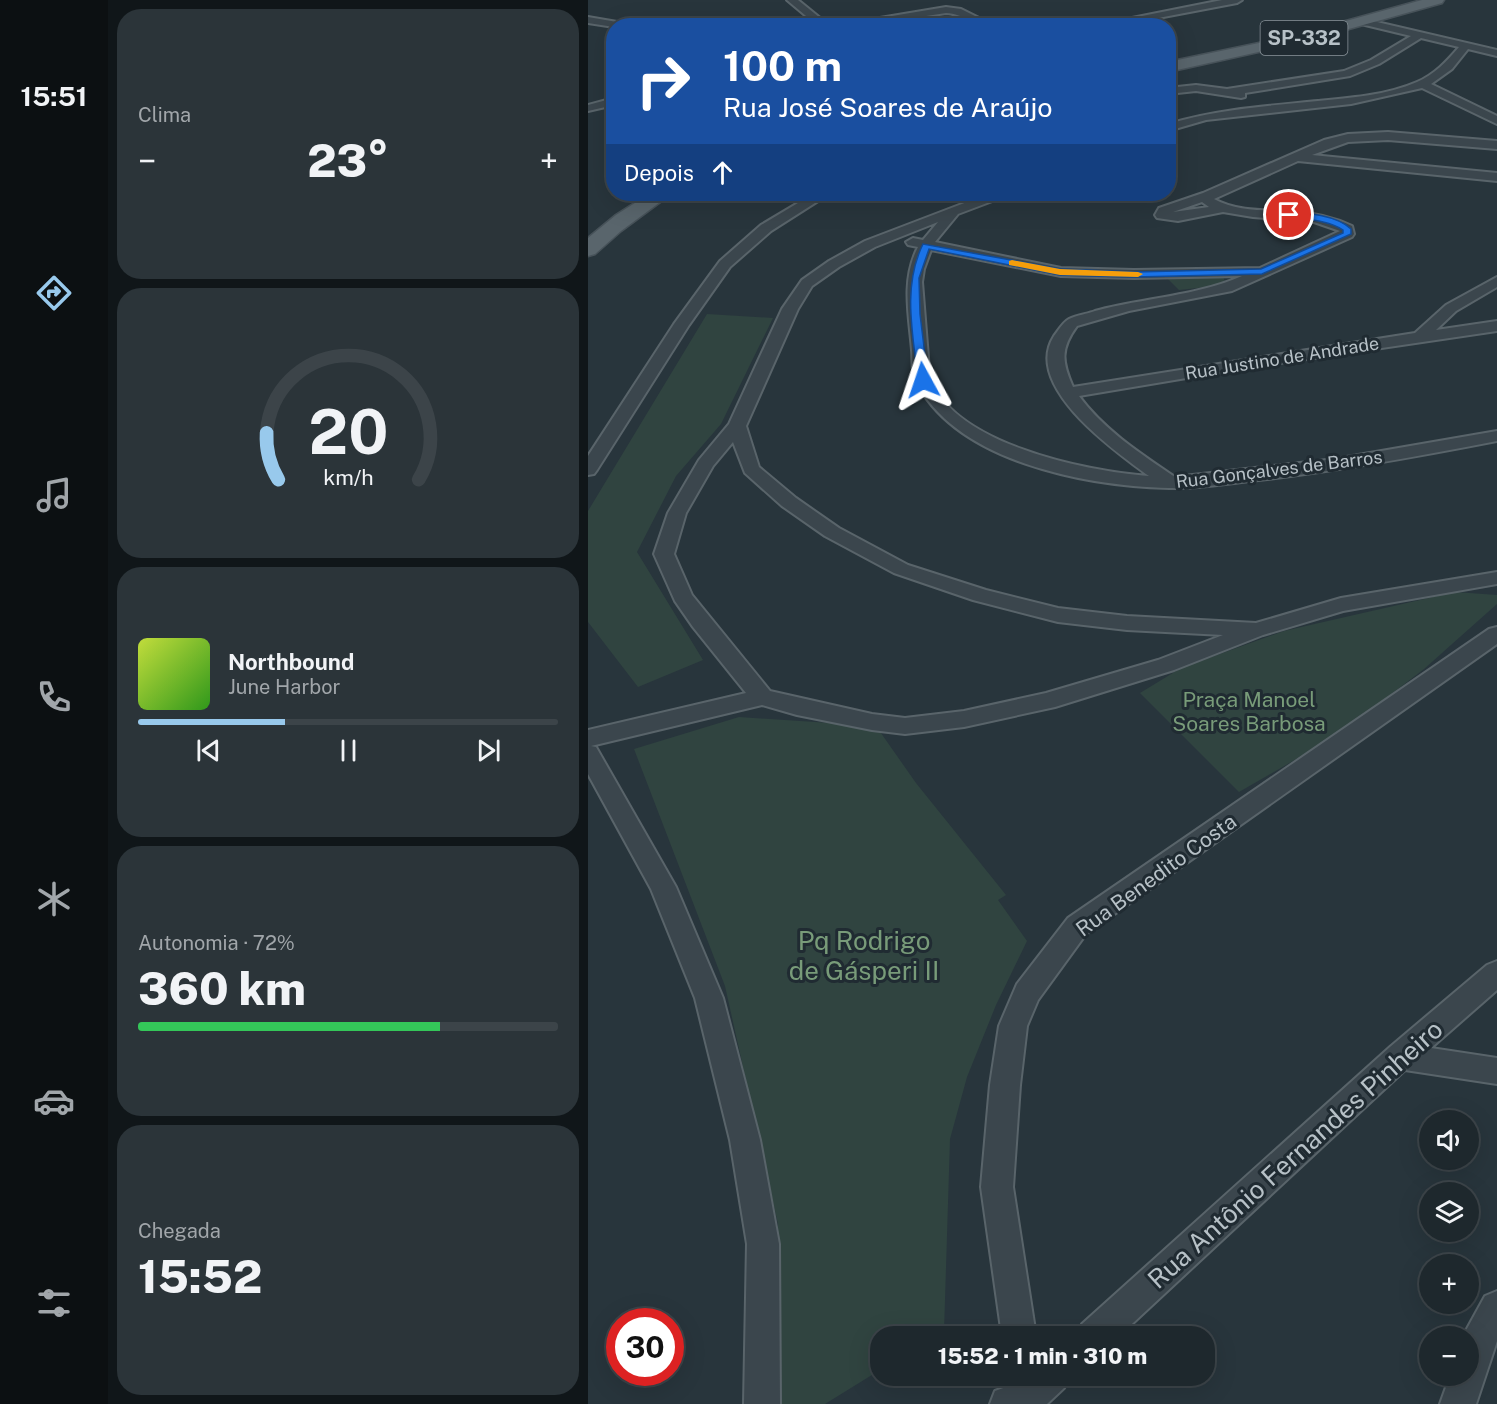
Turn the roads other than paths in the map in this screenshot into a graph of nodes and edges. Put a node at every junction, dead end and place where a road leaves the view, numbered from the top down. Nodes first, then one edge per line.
1 (792, 0) edge
2 (962, 0) edge
3 (1237, 0) edge
4 (1398, 0) edge
5 (1437, 0) edge
6 (952, 10) junction
7 (815, 18) edge
8 (894, 18) edge
9 (971, 18) edge
10 (1140, 18) edge
11 (588, 20) edge
12 (1364, 22) junction
13 (606, 23) edge
14 (588, 28) edge
15 (606, 31) edge
16 (1421, 34) junction
17 (1466, 45) junction
18 (1497, 53) edge
19 (1176, 59) edge
20 (1176, 66) edge
21 (1423, 84) junction
22 (1176, 90) edge
23 (1228, 92) junction
24 (606, 102) edge
25 (588, 108) edge
26 (1296, 108) junction
27 (1497, 121) edge
28 (1176, 126) edge
29 (1497, 145) edge
30 (1297, 157) junction
31 (1449, 172) junction
32 (1497, 177) edge
33 (1488, 190) dead end
34 (1208, 196) junction
35 (618, 201) edge
36 (650, 201) edge
37 (808, 201) edge
38 (980, 201) edge
39 (612, 204) dead end
40 (1224, 208) junction
41 (954, 211) junction
42 (888, 237) junction
43 (926, 246) junction
44 (588, 250) edge
45 (1262, 272) junction
46 (1153, 274) junction
47 (1497, 281) edge
48 (1167, 299) junction
49 (1451, 308) junction
50 (1497, 326) edge
51 (1474, 329) junction
52 (1421, 336) junction
53 (1067, 393) junction
54 (736, 426) junction
55 (1497, 436) edge
56 (705, 464) junction
57 (751, 469) junction
58 (588, 470) edge
59 (1171, 483) junction
60 (1497, 578) edge
61 (1256, 630) junction
62 (1497, 634) edge
63 (762, 697) junction
64 (588, 738) edge
65 (588, 753) edge
66 (1497, 973) edge
67 (1400, 1056) junction
68 (1497, 1071) edge
69 (1497, 1308) edge
70 (1018, 1326) edge
71 (1105, 1326) edge
72 (1479, 1339) edge
73 (1464, 1386) edge
74 (762, 1404) edge
75 (1458, 1404) edge

1 - 7 street
2 - 6 street
3 - 10 street
4 - 19 main road, SP-332
5 - 12 main road, SP-332
6 - 8 street
6 - 9 street
11 - 13 street
12 - 16 street
12 - 20 main road, SP-332
14 - 15 street
16 - 17 street
16 - 23 street
17 - 18 street
17 - 21 street
21 - 26 street
21 - 27 street
22 - 23 street
23 - 26 street
24 - 25 street
26 - 28 street
29 - 30 street
30 - 31 street
30 - 34 street
31 - 32 street
31 - 33 street
34 - 40 street
34 - 40 street
35 - 39 main road
36 - 44 main road
37 - 58 street
38 - 41 street
40 - 45 street
41 - 42 street
41 - 43 street, Rua Gonçalves de Barros
42 - 43 street
42 - 54 street
43 - 46 street
43 - 59 street, Rua Gonçalves de Barros
45 - 46 street
45 - 48 street
46 - 48 street
47 - 49 street
48 - 53 street
49 - 51 street
49 - 52 street
50 - 51 street, Rua Justino de Andrade
51 - 52 street, Rua Justino de Andrade
52 - 53 street, Rua Justino de Andrade
53 - 59 street
54 - 56 street
54 - 57 street
55 - 59 street, Rua Gonçalves de Barros
56 - 57 street
56 - 63 street
57 - 61 street
60 - 61 street
61 - 63 street
62 - 70 street, Rua Benedito Costa
63 - 64 street
65 - 74 street
66 - 67 street, Rua Antônio Fernandes Pinheiro
67 - 68 street
67 - 71 street, Rua Antônio Fernandes Pinheiro
69 - 72 street
73 - 75 street

